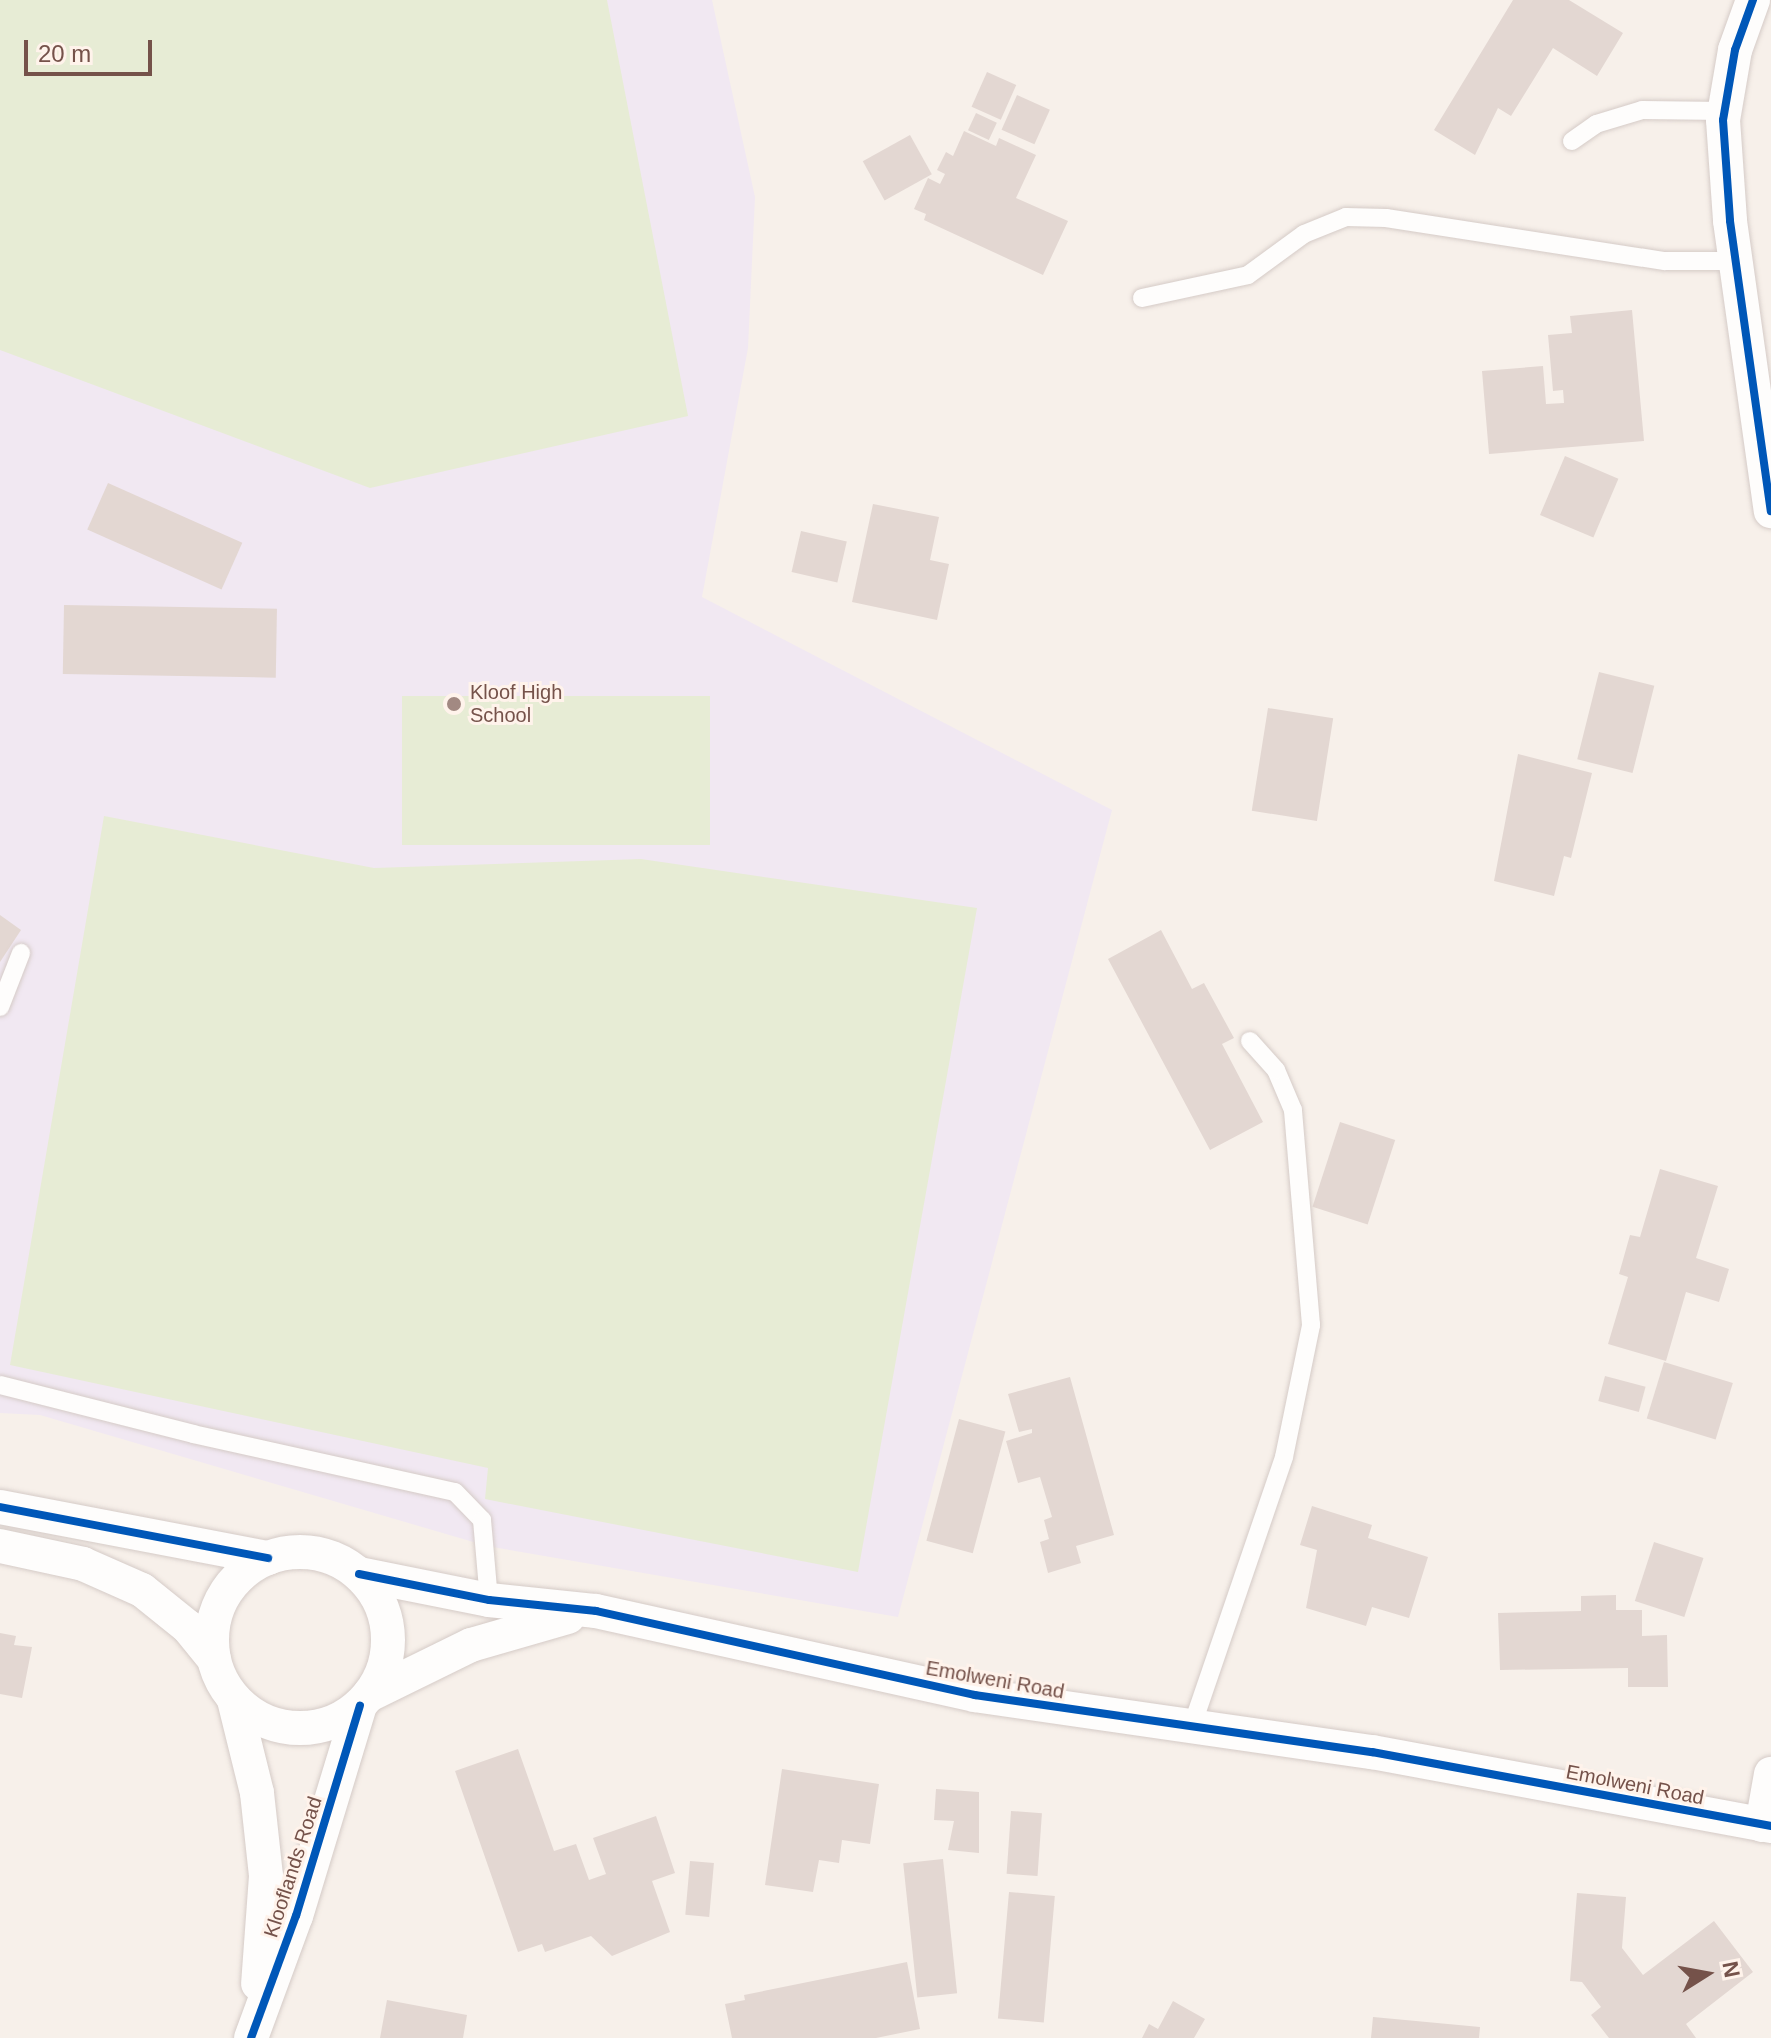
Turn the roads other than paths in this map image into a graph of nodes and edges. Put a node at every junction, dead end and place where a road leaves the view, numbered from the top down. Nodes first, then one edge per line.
1 (1753, 0) edge
2 (1725, 111) junction
3 (1572, 141) dead end
4 (1736, 261) junction
5 (1142, 298) dead end
6 (1766, 438) edge
7 (1769, 478) edge
8 (1771, 511) edge
9 (21, 953) dead end
10 (0, 1007) edge
11 (1250, 1041) dead end
12 (0, 1385) edge
13 (0, 1507) edge
14 (0, 1546) edge
15 (268, 1558) junction
16 (359, 1574) junction
17 (489, 1600) junction
18 (596, 1611) junction
19 (214, 1659) junction
20 (234, 1700) junction
21 (364, 1700) junction
22 (1191, 1729) junction
23 (1771, 1774) edge
24 (1767, 1826) edge
25 (253, 2031) edge

1 - 2 street
2 - 3 lane
2 - 4 street
4 - 5 lane
4 - 6 street
6 - 7 street
7 - 8 street
9 - 10 lane
11 - 22 lane
12 - 17 lane
13 - 15 street
14 - 19 street
15 - 16 street
15 - 19 street
16 - 17 street, Emolweni Road
16 - 21 street
17 - 18 street, Emolweni Road
18 - 21 street, Emolweni Road
18 - 22 street, Emolweni Road
19 - 20 street
20 - 21 street
20 - 25 street, Klooflands Road
21 - 25 street, Klooflands Road
22 - 24 street, Emolweni Road
23 - 24 street

